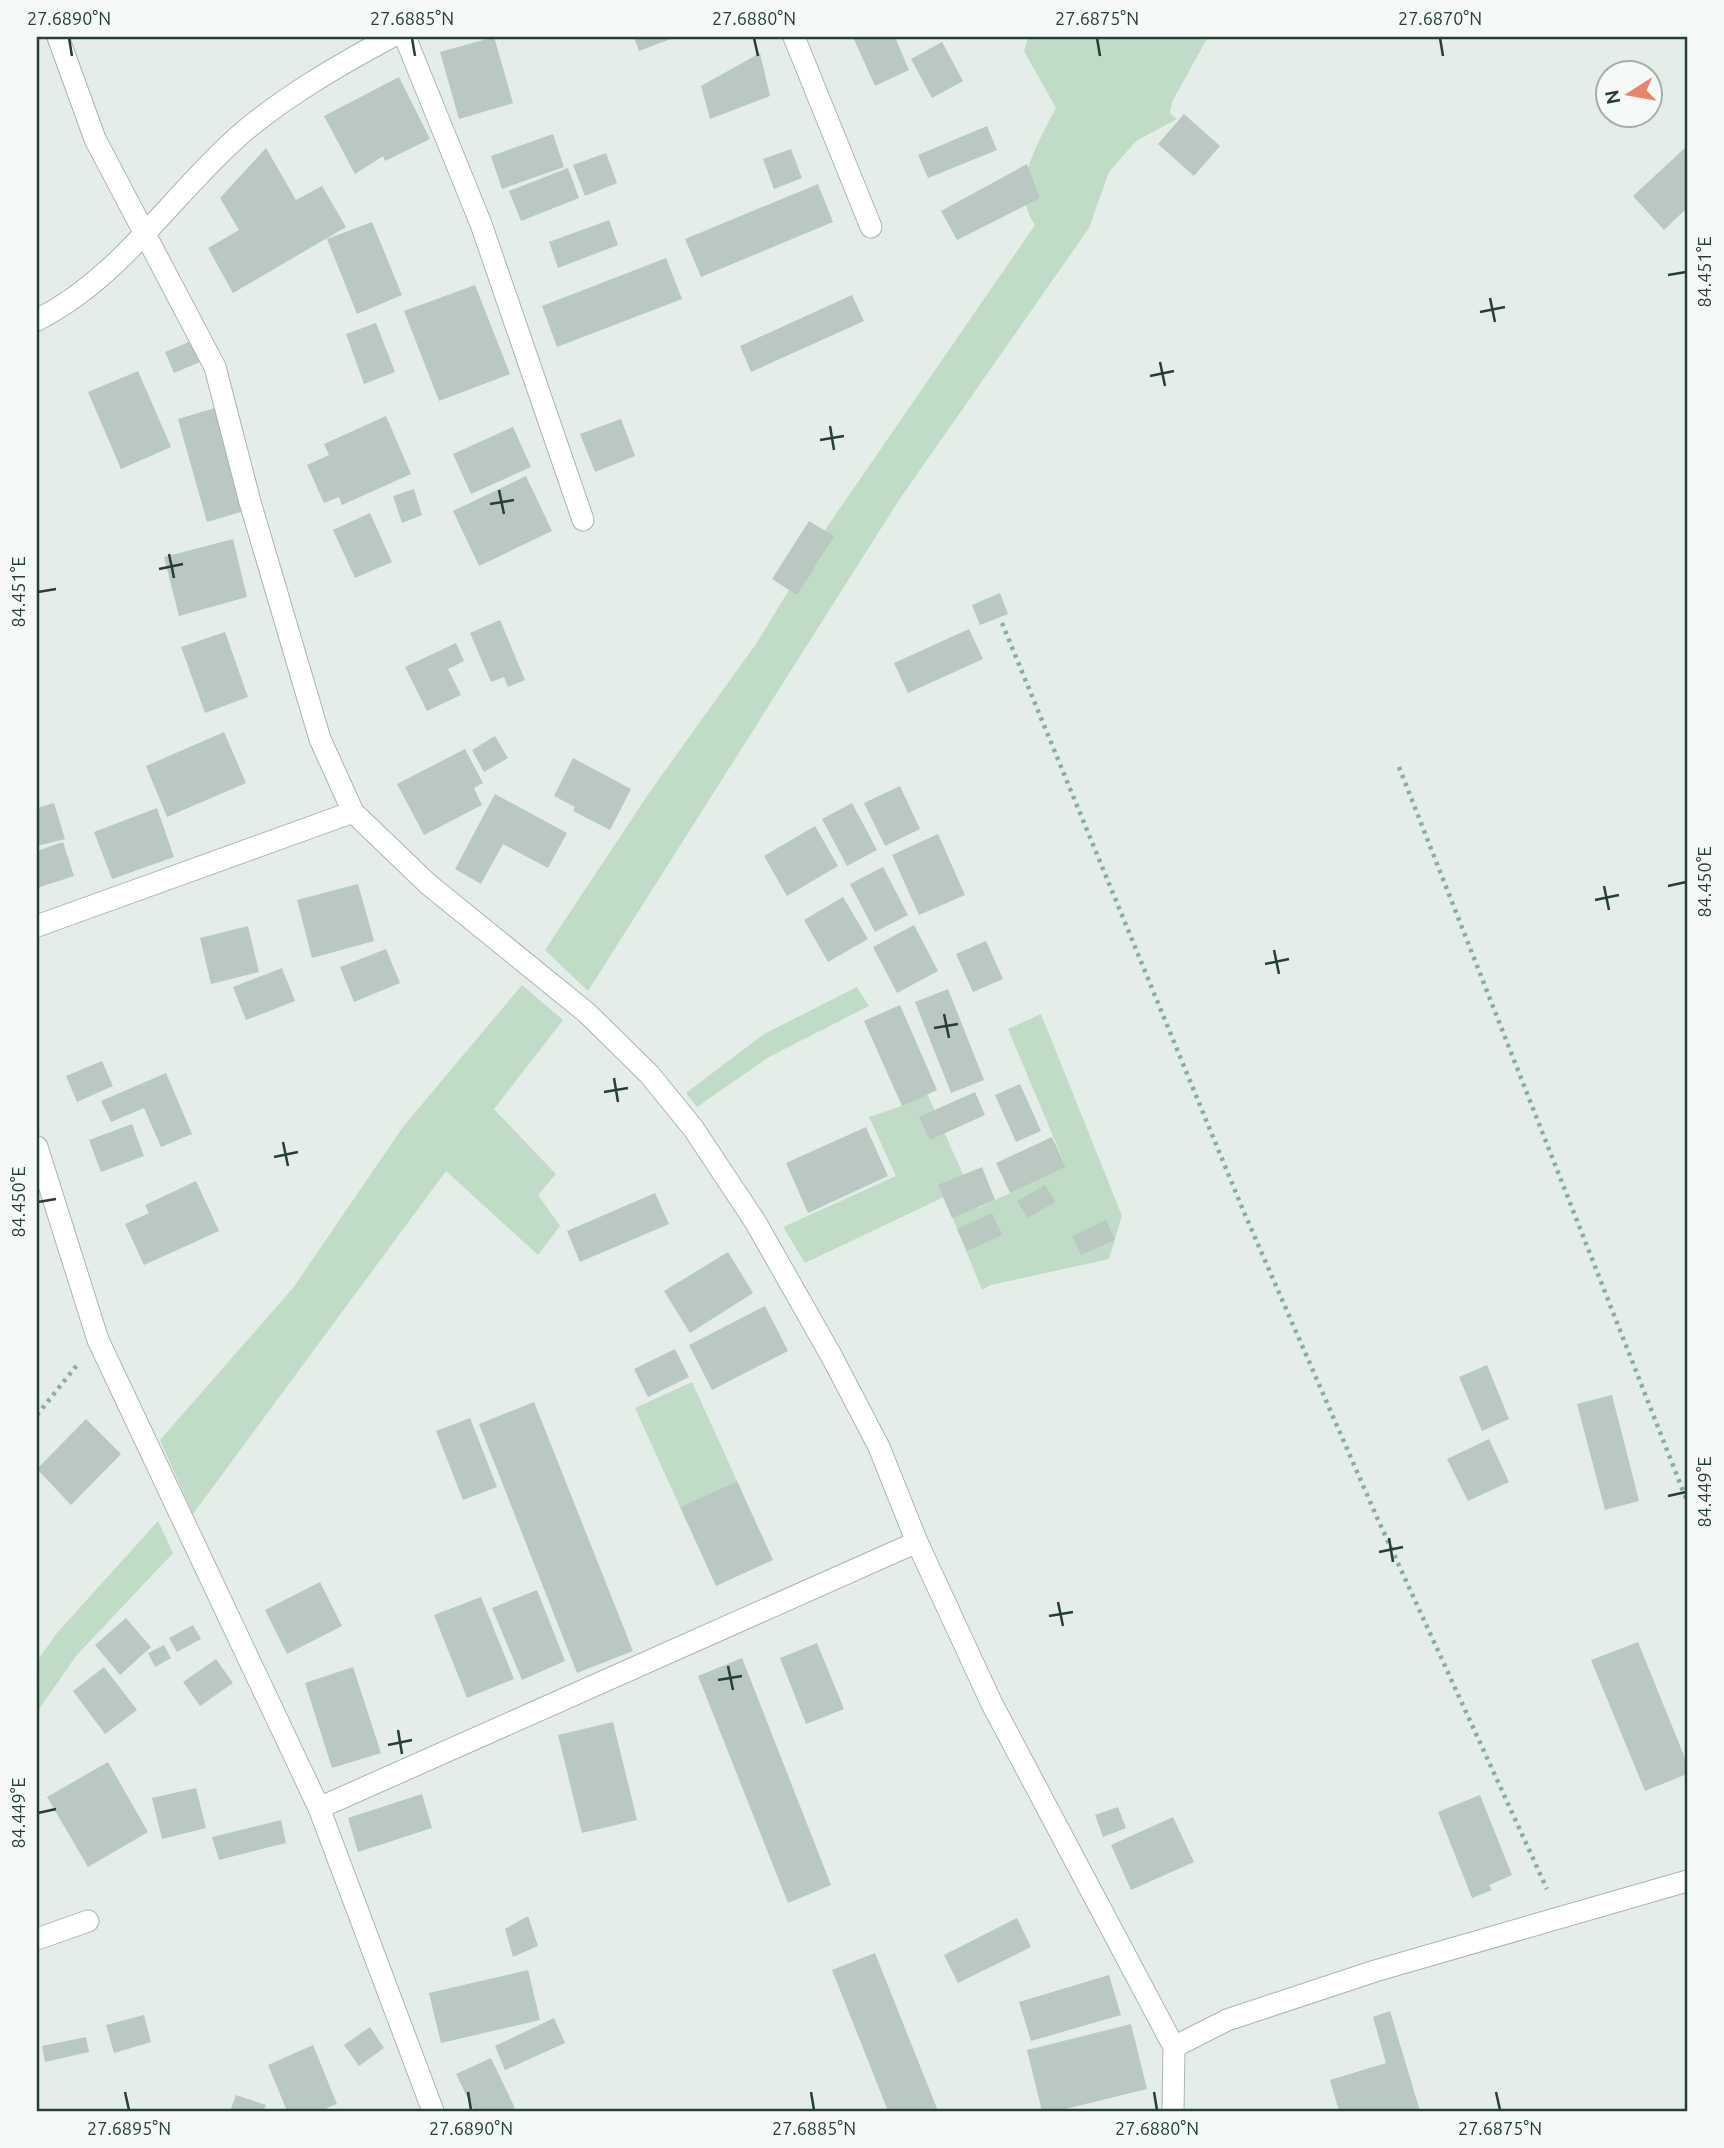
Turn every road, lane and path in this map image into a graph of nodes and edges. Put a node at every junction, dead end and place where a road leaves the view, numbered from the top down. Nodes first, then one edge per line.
1 (58, 37) edge
2 (390, 37) edge
3 (405, 37) edge
4 (794, 37) edge
5 (871, 226) dead end
6 (144, 237) junction
7 (37, 320) edge
8 (583, 520) dead end
9 (1002, 623) dead end
10 (1399, 767) dead end
11 (353, 812) junction
12 (37, 926) edge
13 (37, 1147) edge
14 (98, 1340) junction
15 (37, 1415) edge
16 (1687, 1501) edge
17 (917, 1542) junction
18 (319, 1808) junction
19 (1687, 1881) edge
20 (1561, 1919) junction
21 (89, 1921) dead end
22 (37, 1938) edge
23 (1174, 2047) junction
24 (433, 2111) edge
25 (1173, 2111) edge

1 - 6 street
2 - 6 street
3 - 8 street
4 - 5 street
6 - 7 street
6 - 11 street
9 - 20 path
10 - 16 path
11 - 12 street
11 - 17 street
13 - 14 street
14 - 15 path
14 - 18 street
17 - 18 street
17 - 23 street
18 - 24 street
19 - 20 street
20 - 23 street
21 - 22 street
23 - 25 street

